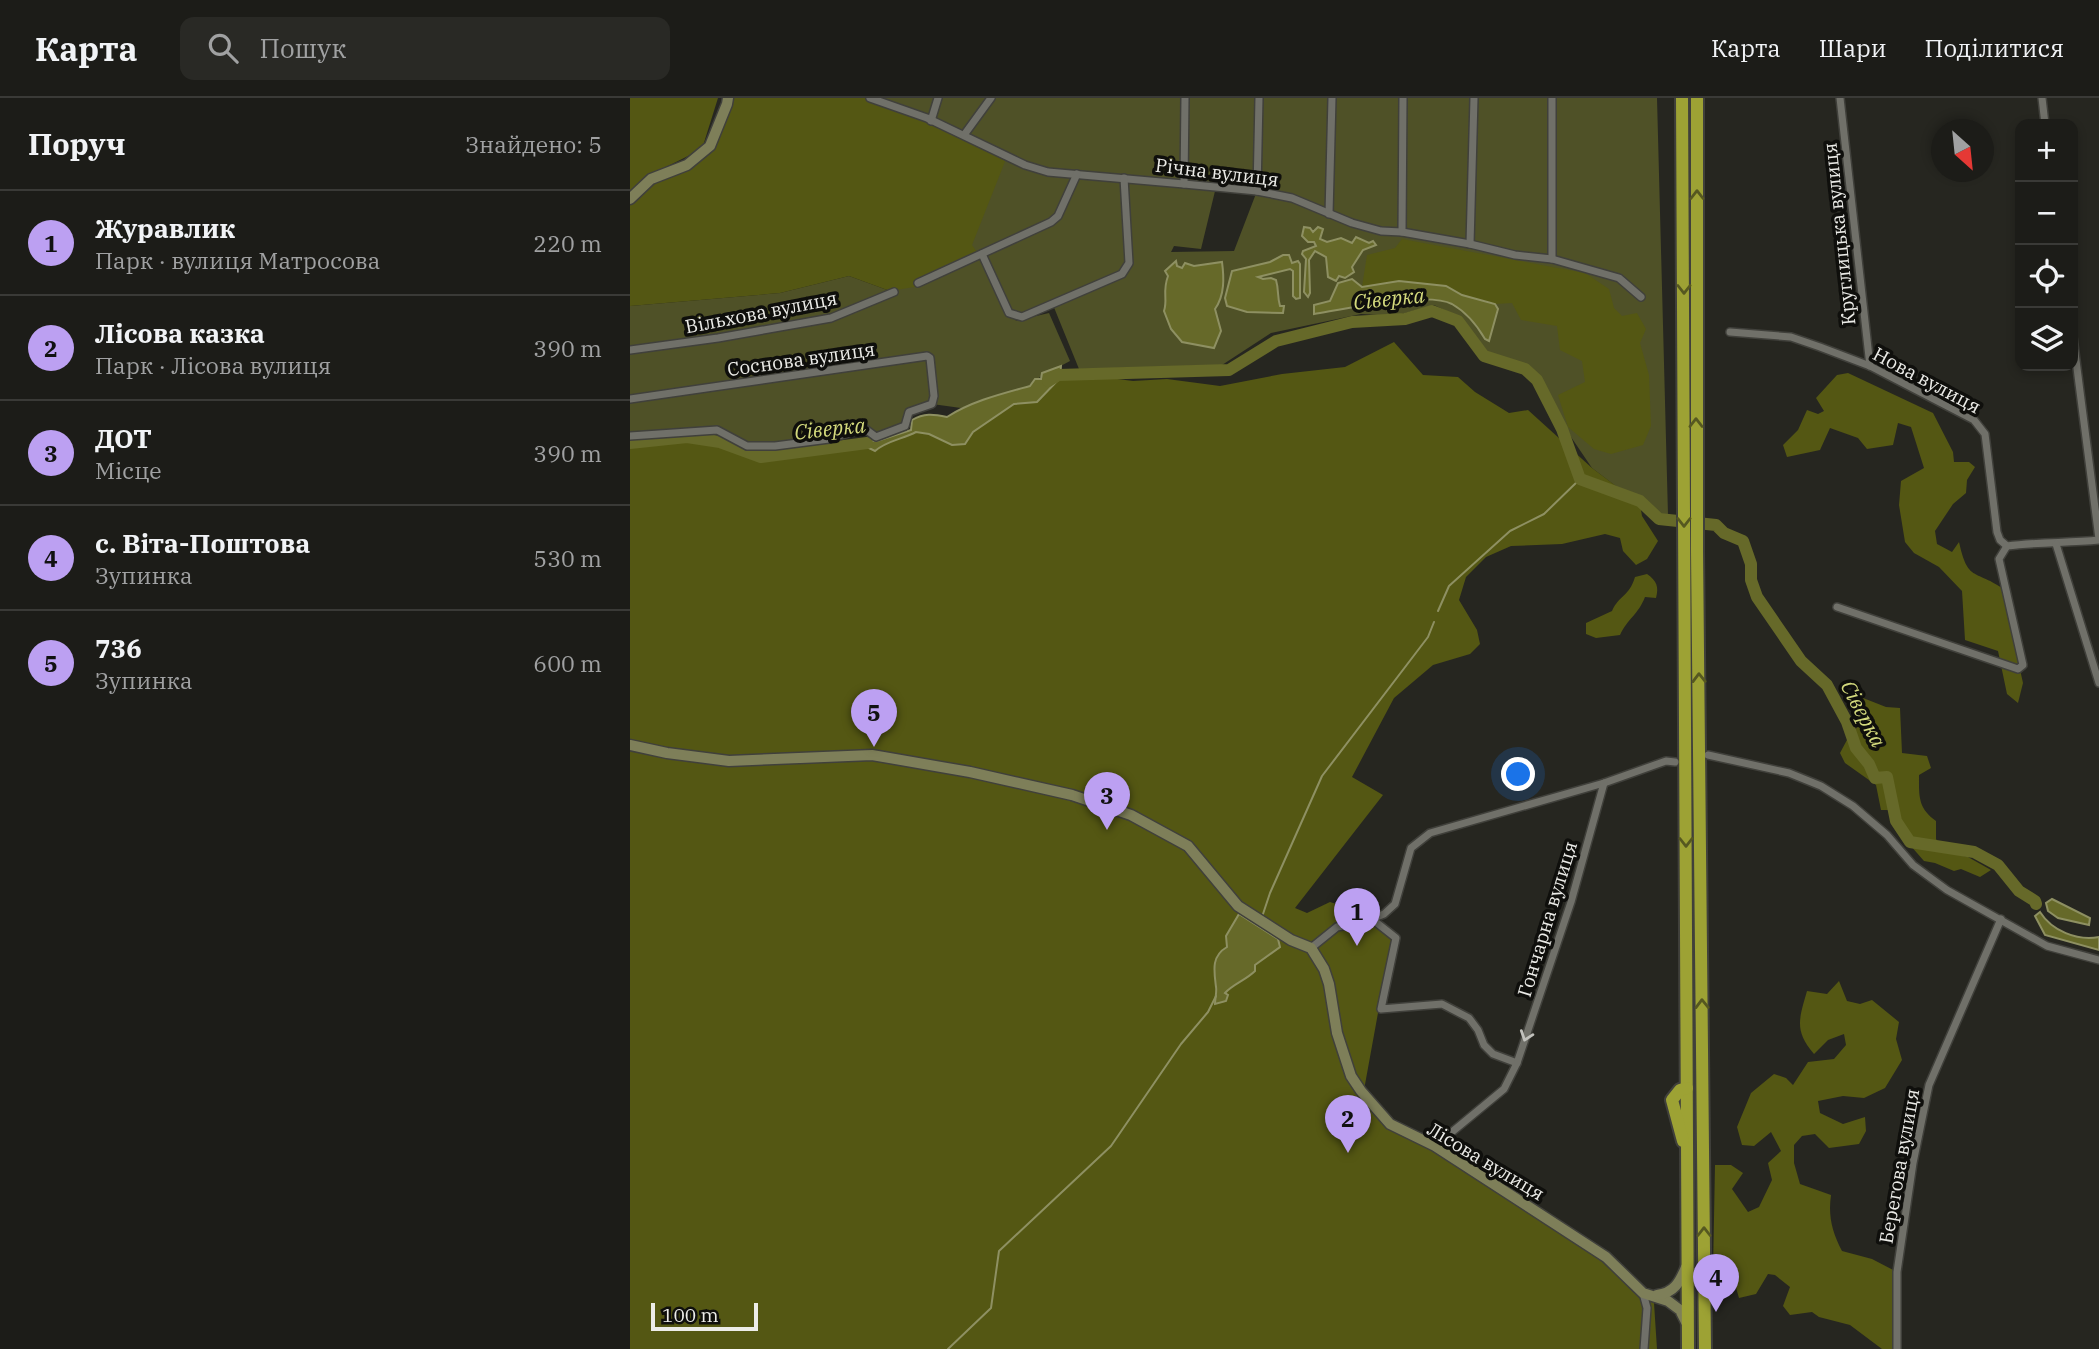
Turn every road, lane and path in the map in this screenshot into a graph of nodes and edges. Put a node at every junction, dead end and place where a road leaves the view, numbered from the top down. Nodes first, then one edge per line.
1 (728, 98) edge
2 (938, 98) edge
3 (991, 98) edge
4 (1185, 98) edge
5 (1259, 98) edge
6 (1332, 98) edge
7 (1403, 98) edge
8 (1474, 98) edge
9 (1552, 98) edge
10 (1682, 98) edge
11 (1697, 98) edge
12 (1840, 98) edge
13 (2042, 98) edge
14 (876, 99) edge
15 (2044, 119) edge
16 (931, 121) junction
17 (964, 135) junction
18 (1077, 174) junction
19 (1124, 178) junction
20 (1184, 184) junction
21 (1257, 191) junction
22 (630, 199) edge
23 (1329, 214) junction
24 (1402, 232) junction
25 (1469, 244) junction
26 (982, 254) junction
27 (1552, 259) junction
28 (918, 283) dead end
29 (894, 292) dead end
30 (1641, 297) dead end
31 (1730, 332) dead end
32 (630, 350) edge
33 (1870, 366) junction
34 (2077, 371) edge
35 (630, 399) edge
36 (630, 436) edge
37 (1690, 491) junction
38 (2099, 540) edge
39 (2056, 544) junction
40 (2007, 546) junction
41 (1690, 552) junction
42 (1837, 607) dead end
43 (2099, 683) edge
44 (630, 745) edge
45 (1703, 751) junction
46 (1675, 762) dead end
47 (1693, 773) junction
48 (1604, 783) junction
49 (1372, 919) junction
50 (2001, 919) junction
51 (1311, 948) junction
52 (2099, 960) edge
53 (1517, 1063) junction
54 (1687, 1088) junction
55 (1435, 1146) junction
56 (1704, 1149) junction
57 (1689, 1257) junction
58 (1648, 1294) junction
59 (1687, 1325) junction
60 (1644, 1349) edge
61 (1688, 1349) edge
62 (1705, 1349) edge
63 (1897, 1349) edge

1 - 22 street
2 - 16 street
3 - 17 street
4 - 20 street
5 - 21 street
6 - 23 street
7 - 24 street
8 - 25 street
9 - 27 street
10 -> 37 highway
37 -> 11 highway
12 - 33 street, Круглицька вулиця
13 - 15 street
14 - 16 street, Річна вулиця
16 - 17 street, Річна вулиця
17 - 18 street, Річна вулиця
18 - 19 street, Річна вулиця
18 - 26 street
19 - 20 street, Річна вулиця
19 - 26 street
20 - 21 street, Річна вулиця
21 - 23 street, Річна вулиця
23 - 24 street, Річна вулиця
24 - 25 street, Річна вулиця
25 - 27 street, Річна вулиця
26 - 28 street
27 - 30 street, Річна вулиця
29 - 32 street, Вільхова вулиця
31 - 33 street, Нова вулиця
33 - 40 street, Нова вулиця
34 - 38 street
35 - 36 street, Соснова вулиця
37 - 41 highway
38 - 39 street
39 - 40 street
39 - 43 street
40 - 42 street
45 -> 41 highway
41 - 47 highway
44 - 51 street
45 - 47 highway
45 - 50 street
46 - 48 street
47 -> 54 highway
56 -> 47 highway
48 - 49 street
48 -> 53 street, Гончарна вулиця
49 - 51 street
49 - 53 street
50 - 52 street
50 - 63 street, Берегова вулиця
51 - 55 street, Лісова вулиця
53 - 55 street, Гончарна вулиця
54 - 56 highway
54 - 57 highway
55 - 58 street, Лісова вулиця
62 -> 56 highway
57 - 58 street
57 - 59 highway
58 - 59 street, Лісова вулиця
58 - 60 street
59 - 61 highway

